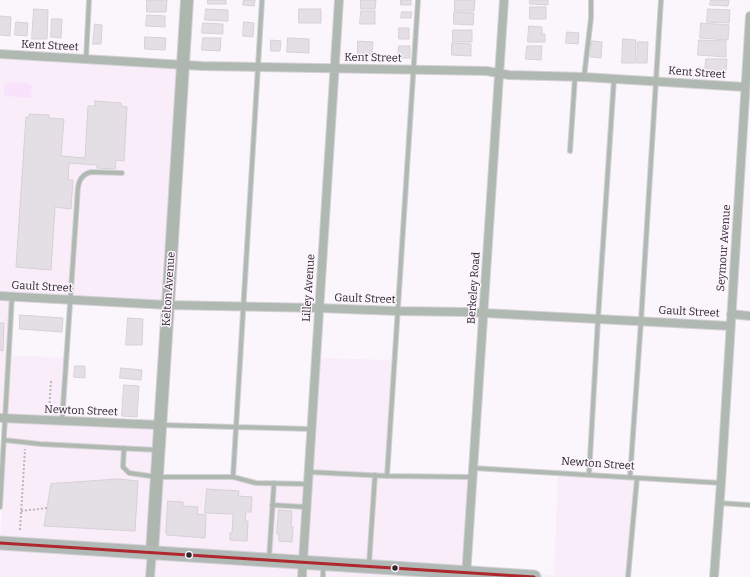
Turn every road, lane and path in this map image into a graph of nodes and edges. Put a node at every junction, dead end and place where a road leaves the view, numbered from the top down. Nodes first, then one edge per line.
1 (89, 0) edge
2 (187, 0) edge
3 (262, 0) edge
4 (339, 0) edge
5 (418, 0) edge
6 (504, 0) edge
7 (590, 0) edge
8 (661, 0) edge
9 (750, 16) edge
10 (0, 54) edge
11 (86, 59) junction
12 (183, 66) junction
13 (258, 67) junction
14 (334, 68) junction
15 (413, 70) junction
16 (499, 73) junction
17 (748, 75) edge
18 (575, 77) junction
19 (584, 77) junction
20 (614, 79) junction
21 (656, 82) junction
22 (745, 87) junction
23 (570, 151) dead end
24 (122, 173) dead end
25 (0, 296) edge
26 (12, 296) junction
27 (70, 300) junction
28 (168, 305) junction
29 (244, 307) junction
30 (319, 308) junction
31 (397, 311) junction
32 (484, 312) junction
33 (731, 314) junction
34 (750, 316) edge
35 (598, 319) junction
36 (641, 321) junction
37 (730, 326) junction
38 (50, 382) dead end
39 (49, 412) dead end
40 (2, 418) edge
41 (62, 421) junction
42 (160, 425) junction
43 (236, 427) junction
44 (311, 429) junction
45 (4, 440) junction
46 (26, 442) junction
47 (124, 448) junction
48 (159, 450) junction
49 (473, 468) junction
50 (308, 472) junction
51 (375, 475) junction
52 (589, 475) junction
53 (386, 476) junction
54 (157, 477) junction
55 (233, 477) junction
56 (472, 477) junction
57 (630, 477) junction
58 (636, 478) junction
59 (274, 483) junction
60 (721, 483) junction
61 (308, 484) junction
62 (719, 503) junction
63 (272, 505) junction
64 (750, 505) edge
65 (0, 507) edge
66 (306, 507) junction
67 (47, 508) dead end
68 (21, 511) junction
69 (20, 530) dead end
70 (0, 543) edge
71 (152, 552) junction
72 (269, 560) junction
73 (303, 562) junction
74 (323, 563) junction
75 (369, 566) junction
76 (421, 573) edge
77 (466, 575) edge
78 (492, 576) edge
79 (150, 577) edge
80 (302, 577) edge
81 (323, 577) edge
82 (528, 577) edge
83 (534, 577) edge
84 (628, 577) edge
85 (714, 577) edge

1 - 11 lane
2 - 12 main road, Kelton Avenue
3 - 13 lane
4 - 14 street, Lilley Avenue
5 - 15 lane
6 - 16 street, Berkeley Road
7 - 19 lane
8 - 21 lane
9 - 17 street, Seymour Avenue
10 - 11 street, Kent Street
11 - 12 street, Kent Street
12 - 13 street, Kent Street
12 - 28 main road, Kelton Avenue
13 - 14 street, Kent Street
13 - 29 lane
14 - 15 street, Kent Street
14 - 30 street, Lilley Avenue
15 - 16 street, Kent Street
15 - 31 lane
16 - 18 street, Kent Street
16 - 32 street, Berkeley Road
17 - 22 street, Seymour Avenue
18 - 19 street, Kent Street
18 - 23 lane
19 - 20 street, Kent Street
20 - 21 street, Kent Street
20 - 35 lane
21 - 22 street, Kent Street
21 - 36 lane
22 - 33 street, Seymour Avenue
24 - 27 lane
25 - 26 street, Gault Street
26 - 27 street, Gault Street
26 - 40 lane
27 - 28 street, Gault Street
27 - 41 lane
28 - 29 street, Gault Street
28 - 42 main road, Kelton Avenue
29 - 30 street, Gault Street
29 - 43 lane
30 - 31 street, Gault Street
30 - 44 street, Lilley Avenue
31 - 32 street, Gault Street
31 - 53 lane
32 - 35 street, Gault Street
32 - 49 street, Berkeley Road
33 - 34 street, Gault Street
33 - 37 street, Seymour Avenue
35 - 36 street, Gault Street
35 - 52 lane
36 - 37 street, Gault Street
36 - 57 lane
37 - 60 street, Seymour Avenue
38 - 39 path
40 - 41 street, Newton Street
40 - 45 lane
41 - 42 street, Newton Street
42 - 43 lane
42 - 48 main road, Kelton Avenue
43 - 44 lane
43 - 55 lane
44 - 50 street, Lilley Avenue
45 - 46 lane
45 - 65 lane
46 - 47 lane
46 - 68 path
47 - 48 lane
47 - 54 lane
48 - 54 main road, Kelton Avenue
49 - 52 lane, Newton Street
49 - 56 street, Berkeley Road
50 - 51 lane
50 - 61 street, Lilley Avenue
51 - 53 lane
51 - 75 lane
52 - 57 lane, Newton Street
53 - 56 lane
54 - 55 lane
54 - 71 main road, Kelton Avenue
55 - 59 lane
56 - 77 street, Berkeley Road
57 - 58 lane, Newton Street
58 - 60 lane, Newton Street
58 - 84 lane
59 - 61 lane
59 - 63 lane
60 - 62 street, Seymour Avenue
61 - 66 street, Lilley Avenue
62 - 64 lane
62 - 85 street, Seymour Avenue
63 - 66 lane
63 - 72 lane
66 - 73 street, Lilley Avenue
67 - 68 path
68 - 69 path
70 - 71 main road
71 - 72 main road
71 - 79 street, Kelton Avenue
72 - 73 main road
73 - 74 main road
73 - 80 street, Lilley Avenue
74 - 75 main road
74 - 81 lane
75 - 76 main road
76 - 77 main road
77 - 78 main road
78 - 82 main road
82 - 83 main road

